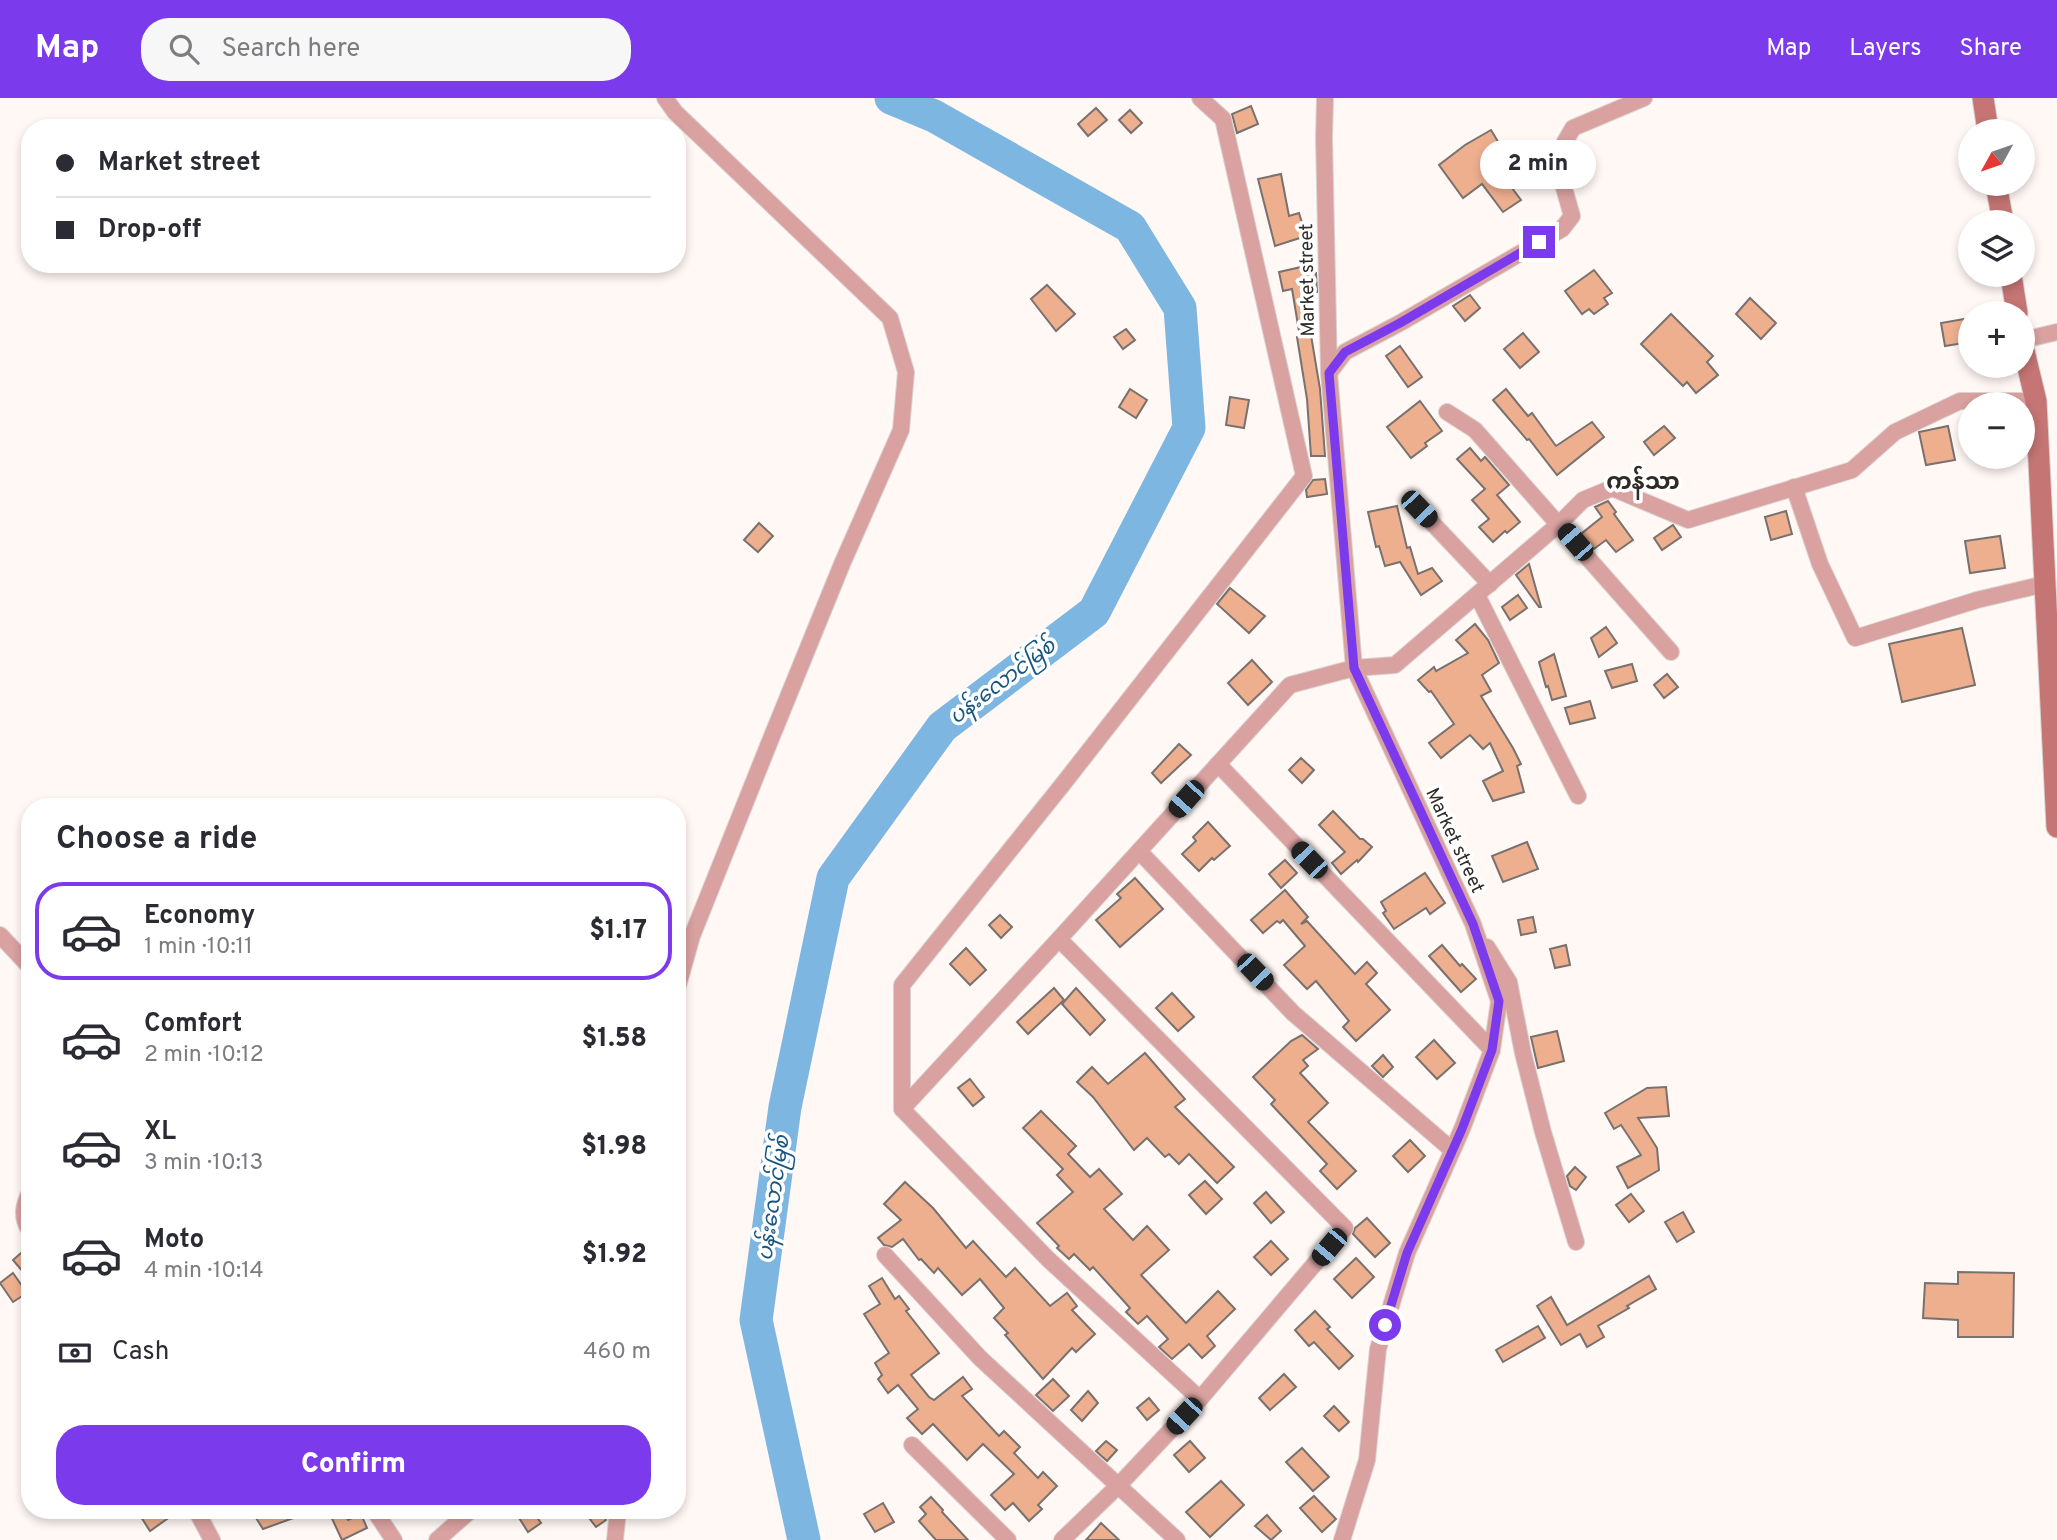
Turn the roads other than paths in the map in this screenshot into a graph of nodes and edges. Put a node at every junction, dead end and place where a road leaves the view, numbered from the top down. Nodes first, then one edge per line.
1 (665, 98) edge
2 (1200, 98) edge
3 (1215, 98) edge
4 (1325, 98) edge
5 (1644, 98) edge
6 (1983, 98) edge
7 (682, 119) edge
8 (1223, 119) junction
9 (1986, 119) edge
10 (686, 123) edge
11 (2057, 332) edge
12 (2035, 337) edge
13 (1329, 373) junction
14 (2030, 378) edge
15 (2036, 401) junction
16 (1447, 412) dead end
17 (1794, 487) junction
18 (1419, 509) dead end
19 (1559, 524) junction
20 (2045, 584) junction
21 (1483, 589) junction
22 (1671, 652) dead end
23 (1354, 668) junction
24 (1217, 764) junction
25 (1578, 796) dead end
26 (2057, 828) edge
27 (1139, 851) junction
28 (1473, 924) junction
29 (0, 935) edge
30 (1059, 939) junction
31 (21, 957) edge
32 (686, 957) edge
33 (1492, 1050) junction
34 (902, 1109) junction
35 (1452, 1150) junction
36 (1576, 1242) dead end
37 (885, 1255) dead end
38 (1200, 1399) junction
39 (912, 1445) dead end
40 (1118, 1486) junction
41 (201, 1519) edge
42 (380, 1519) edge
43 (461, 1519) edge
44 (617, 1519) edge
45 (212, 1540) edge
46 (394, 1540) edge
47 (437, 1540) edge
48 (615, 1540) edge
49 (1008, 1540) edge
50 (1062, 1540) edge
51 (1177, 1540) edge
52 (1342, 1540) edge

1 - 7 street
2 - 8 street
3 - 8 street
4 - 13 street, Market street
5 - 13 street
6 - 9 street
8 - 34 street
10 - 32 street
11 - 12 street
13 - 23 street, Market street
14 - 15 street
15 - 17 street
15 - 20 street
16 - 19 street
17 - 19 street
17 - 20 street
18 - 21 street
19 - 21 street
19 - 22 street
20 - 26 street
21 - 23 street
21 - 25 street
23 - 24 street
23 - 28 street, Market street
24 - 27 street
24 - 33 street
27 - 30 street
27 - 35 street
28 - 33 street, Market street
28 - 36 street
29 - 31 street
30 - 34 street
30 - 38 street
33 - 35 street, Market street
34 - 38 street
35 - 52 street, Market street
37 - 40 street
38 - 40 street
39 - 49 street
40 - 50 street
40 - 51 street
41 - 45 street
42 - 46 street
43 - 47 street
44 - 48 street

